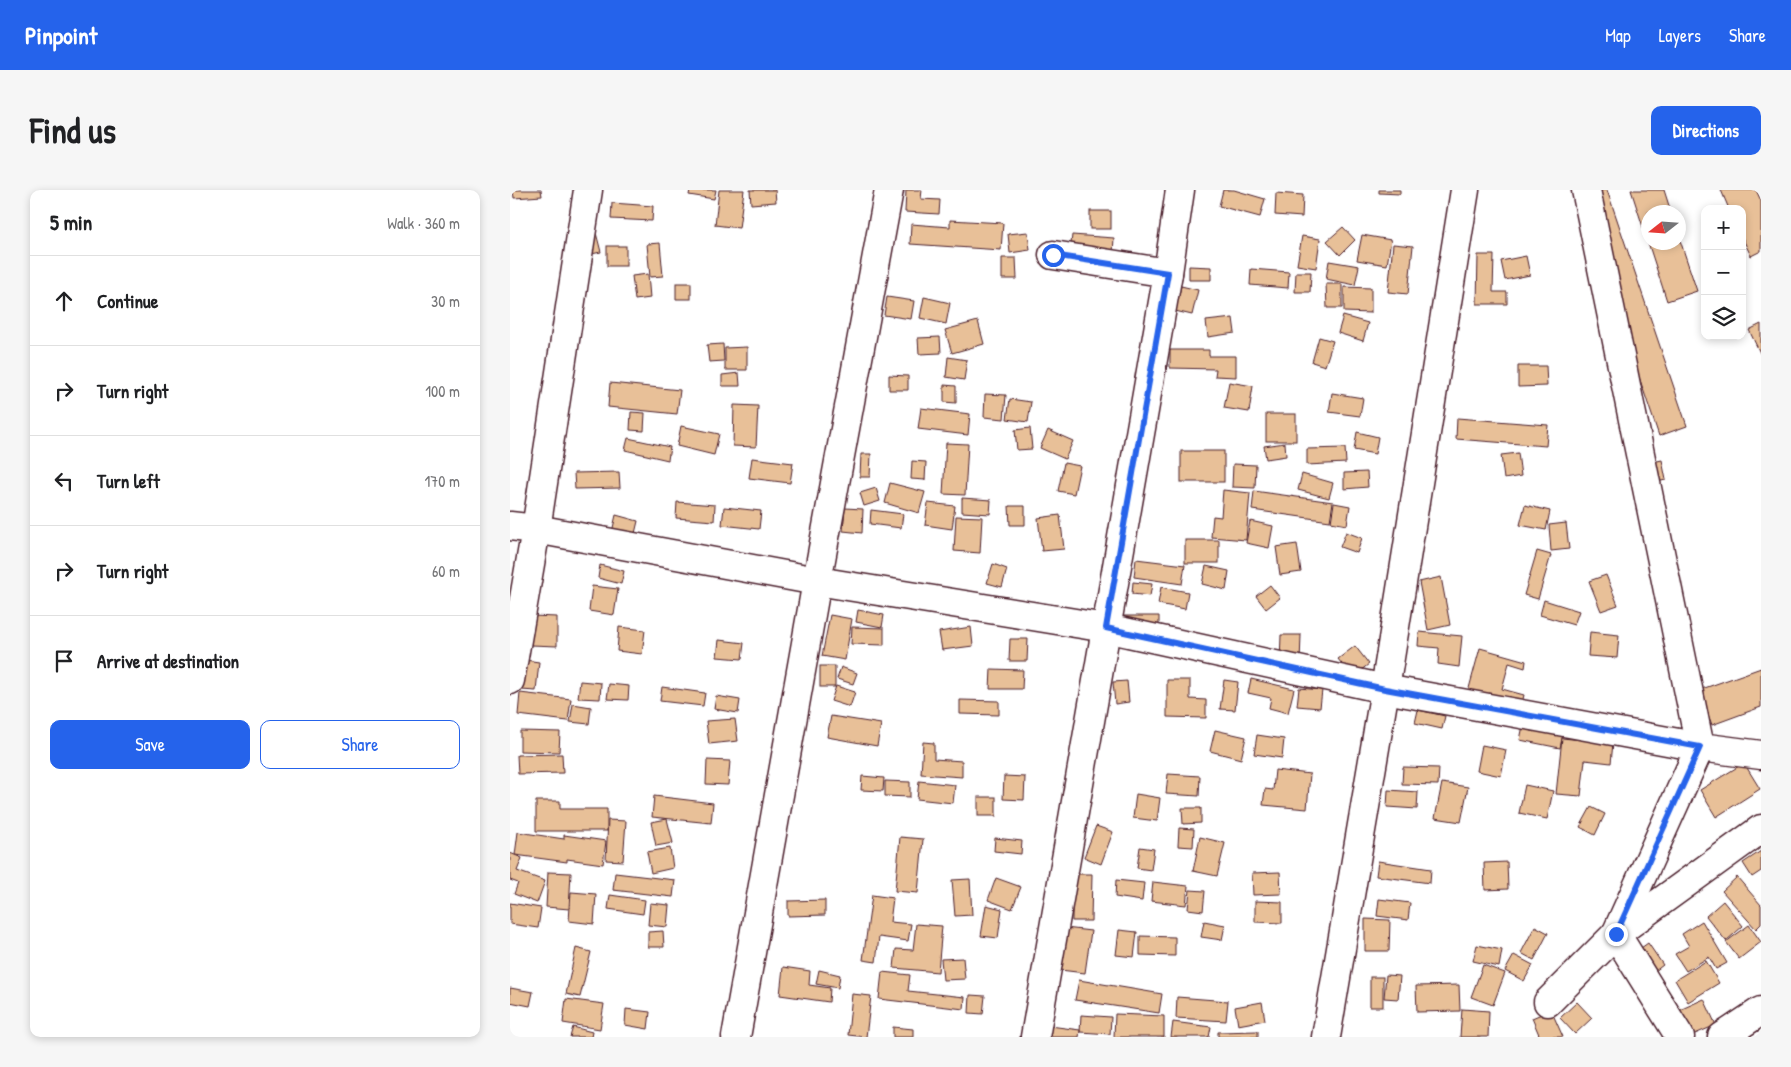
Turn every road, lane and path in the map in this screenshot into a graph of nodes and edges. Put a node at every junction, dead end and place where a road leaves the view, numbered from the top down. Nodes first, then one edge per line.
1 (588, 190) edge
2 (889, 190) edge
3 (1180, 190) edge
4 (1465, 190) edge
5 (1586, 190) edge
6 (1053, 255) dead end
7 (1168, 273) junction
8 (523, 528) edge
9 (817, 581) junction
10 (1106, 628) junction
11 (510, 680) edge
12 (1385, 689) junction
13 (1700, 747) junction
14 (1761, 755) edge
15 (1761, 829) edge
16 (1616, 934) junction
17 (1548, 1002) dead end
18 (1761, 1011) edge
19 (736, 1037) edge
20 (1036, 1037) edge
21 (1326, 1037) edge
22 (1680, 1037) edge
23 (1722, 1037) edge

1 - 8 street
2 - 9 street
3 - 7 street
4 - 12 street
5 - 13 street
6 - 7 street
7 - 10 street
8 - 9 street
8 - 11 street
9 - 10 street
9 - 19 street
10 - 12 street
10 - 20 street
12 - 13 street
12 - 21 street
13 - 14 street
13 - 16 street
15 - 16 street
16 - 17 street
16 - 22 street
18 - 23 street

